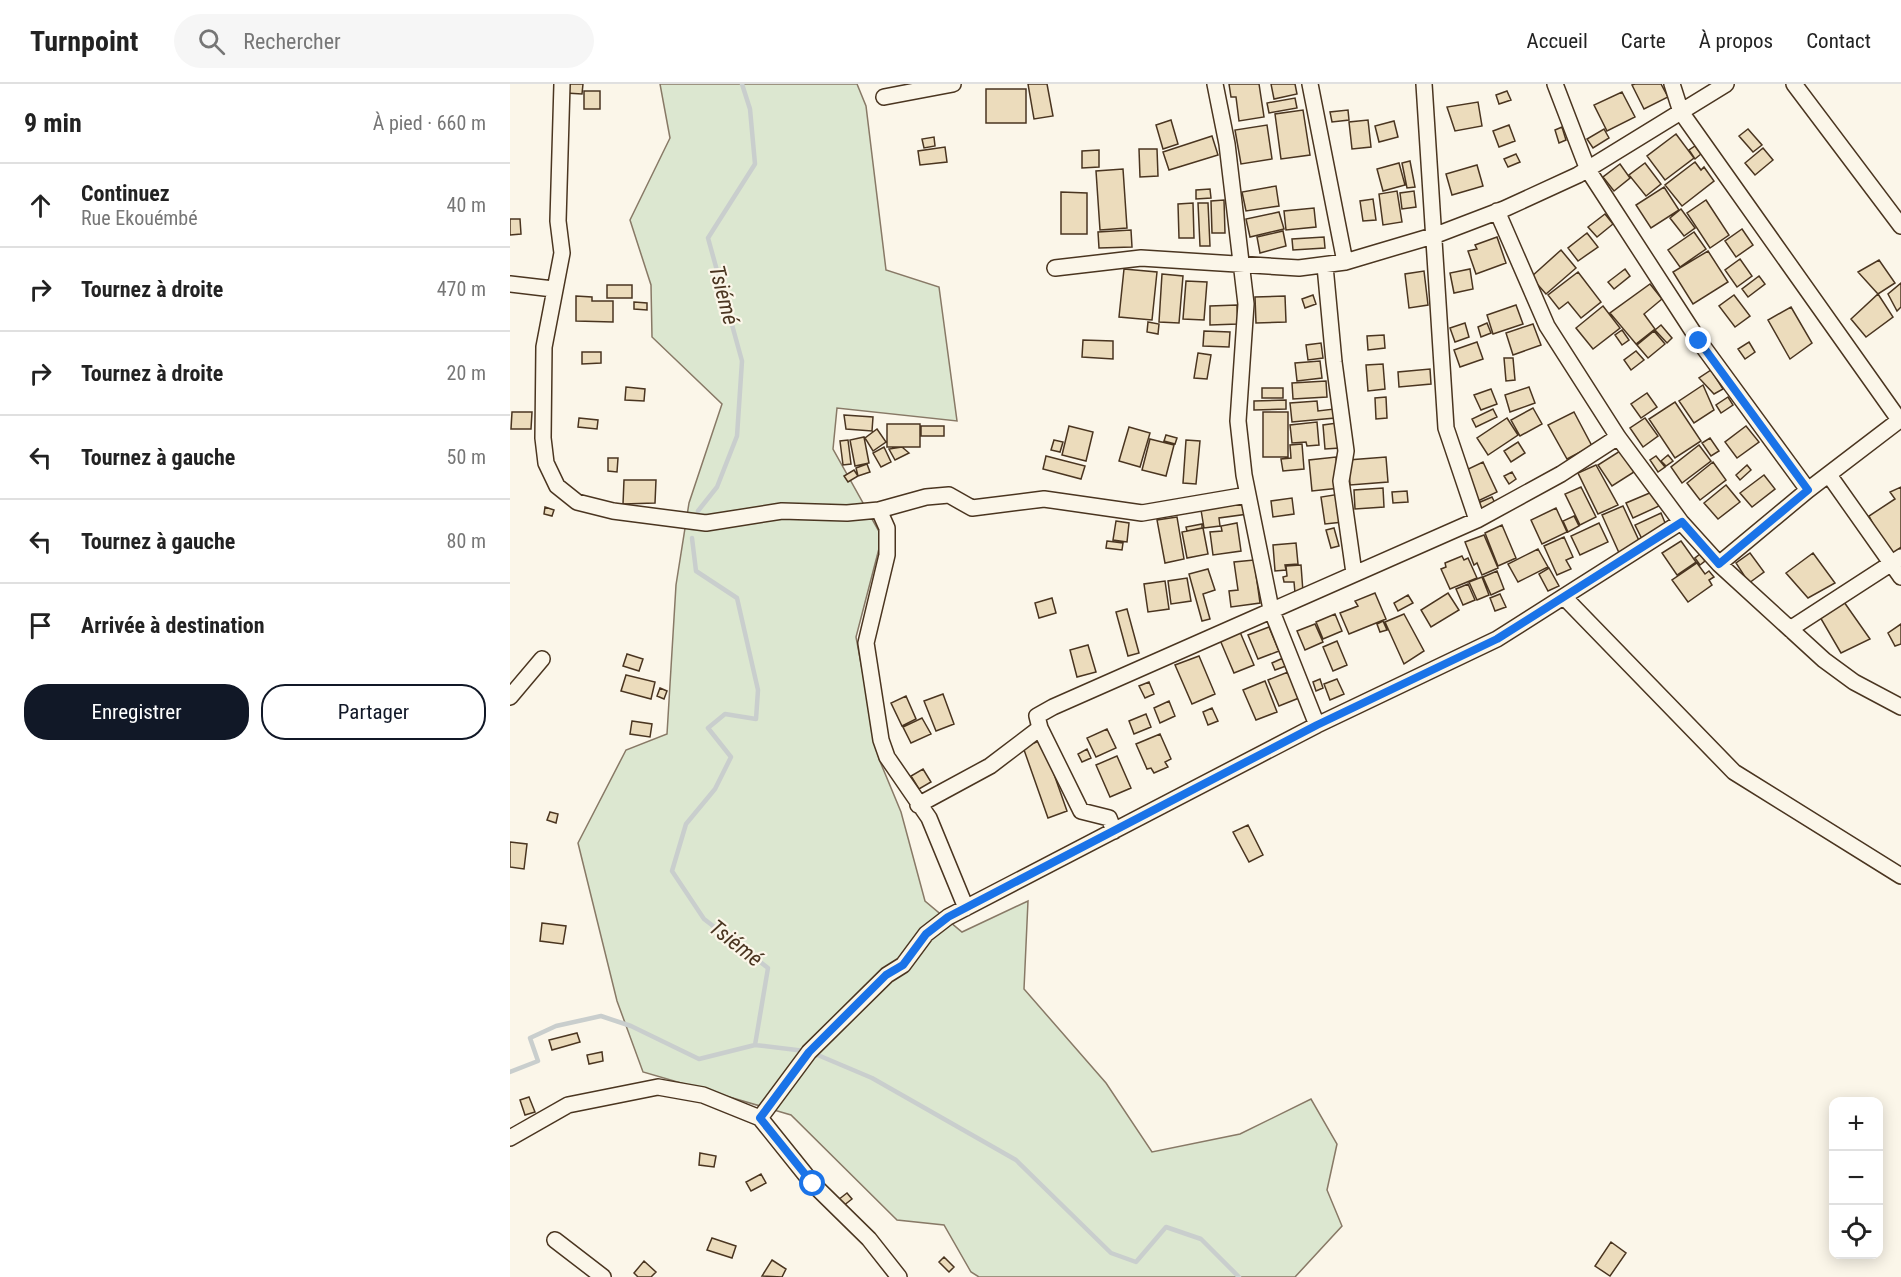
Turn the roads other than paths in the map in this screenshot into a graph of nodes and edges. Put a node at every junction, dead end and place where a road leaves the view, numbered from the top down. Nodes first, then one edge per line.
1 (562, 84) edge
2 (953, 84) edge
3 (1215, 84) edge
4 (1310, 84) edge
5 (1424, 84) edge
6 (1555, 84) edge
7 (1672, 84) edge
8 (1726, 84) edge
9 (1794, 84) edge
10 (884, 97) dead end
11 (1681, 112) junction
12 (1588, 170) junction
13 (1497, 212) junction
14 (1901, 226) edge
15 (1436, 235) junction
16 (1345, 262) junction
17 (1242, 266) junction
18 (1325, 266) junction
19 (1055, 268) dead end
20 (510, 284) edge
21 (553, 289) junction
22 (1900, 420) edge
23 (1618, 437) junction
24 (1829, 474) junction
25 (1808, 490) junction
26 (1247, 495) junction
27 (879, 510) junction
28 (1477, 520) junction
29 (1682, 522) junction
30 (1896, 560) edge
31 (1719, 564) junction
32 (1354, 573) junction
33 (1901, 577) edge
34 (1564, 597) junction
35 (1271, 609) junction
36 (1790, 629) junction
37 (542, 659) dead end
38 (510, 697) edge
39 (1901, 707) edge
40 (1317, 725) junction
41 (1040, 728) junction
42 (918, 805) junction
43 (1114, 831) junction
44 (1901, 876) edge
45 (966, 908) junction
46 (760, 1118) junction
47 (510, 1138) edge
48 (555, 1240) dead end
49 (603, 1277) edge
50 (899, 1277) edge

1 - 21 street
2 - 10 street
3 - 17 street
4 - 16 street
5 - 15 street
6 - 12 street
7 - 11 street
8 - 11 street
9 - 14 street
11 - 12 street
11 - 22 street
12 - 13 street
12 - 25 street
13 - 15 street
13 - 23 street
15 - 16 street
15 - 28 street
16 - 18 street
17 - 18 street
17 - 19 street
17 - 26 street
18 - 32 street
20 - 21 street
21 - 27 street
22 - 24 street
23 - 28 street
23 - 29 street
24 - 25 street
24 - 30 street
25 - 31 street
26 - 27 street
26 - 35 street
27 - 42 street
28 - 32 street
29 - 31 street
29 - 34 street
30 - 33 street
30 - 36 street
31 - 36 street
32 - 35 street
34 - 40 street
34 - 44 street
35 - 40 street
35 - 41 street
36 - 39 street
37 - 38 street
40 - 43 street
41 - 42 street
41 - 43 street
42 - 45 street
43 - 45 street
45 - 46 street
46 - 47 street
46 - 50 street
48 - 49 street

